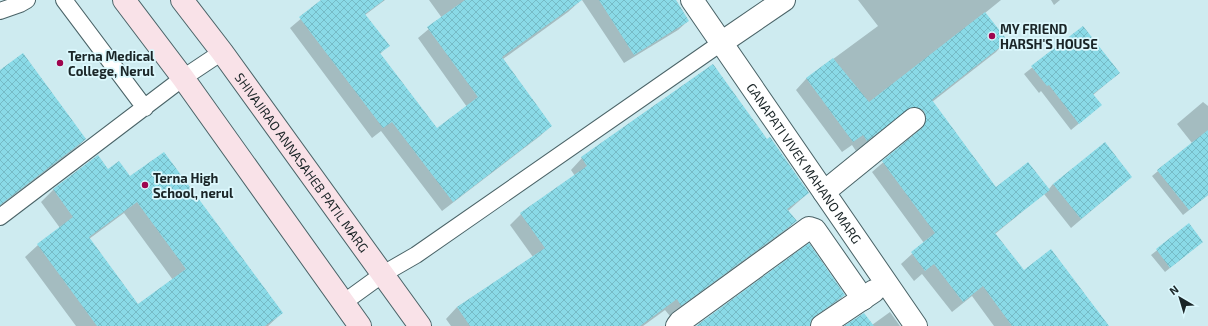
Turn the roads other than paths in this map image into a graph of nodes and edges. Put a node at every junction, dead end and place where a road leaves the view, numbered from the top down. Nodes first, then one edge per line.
1 (27, 0) edge
2 (64, 0) edge
3 (124, 0) edge
4 (182, 0) edge
5 (692, 0) edge
6 (784, 0) edge
7 (0, 11) edge
8 (722, 43) junction
9 (222, 52) junction
10 (183, 78) junction
11 (145, 108) junction
12 (914, 119) dead end
13 (824, 192) junction
14 (0, 217) edge
15 (383, 274) junction
16 (887, 283) junction
17 (863, 299) junction
18 (343, 303) junction
19 (360, 326) edge
20 (420, 326) edge
21 (677, 326) edge
22 (822, 326) edge
23 (916, 326) edge

1 - 7 lane
2 - 11 lane
3 - 10 main road
4 - 9 main road, SHIVAJIRAO ANNASAHEB PATIL MARG
5 - 8 street, GANAPATI VIVEK MAHANO MARG
6 - 8 street
8 - 13 street, GANAPATI VIVEK MAHANO MARG
8 - 15 lane
9 - 10 lane
9 - 15 main road, SHIVAJIRAO ANNASAHEB PATIL MARG
10 - 11 lane
10 - 18 main road
11 - 14 lane
12 - 13 street
13 - 16 street, GANAPATI VIVEK MAHANO MARG
15 - 18 lane
15 - 20 main road, SHIVAJIRAO ANNASAHEB PATIL MARG
16 - 17 street
16 - 23 street, GANAPATI VIVEK MAHANO MARG
17 - 21 street
17 - 22 street
18 - 19 main road

